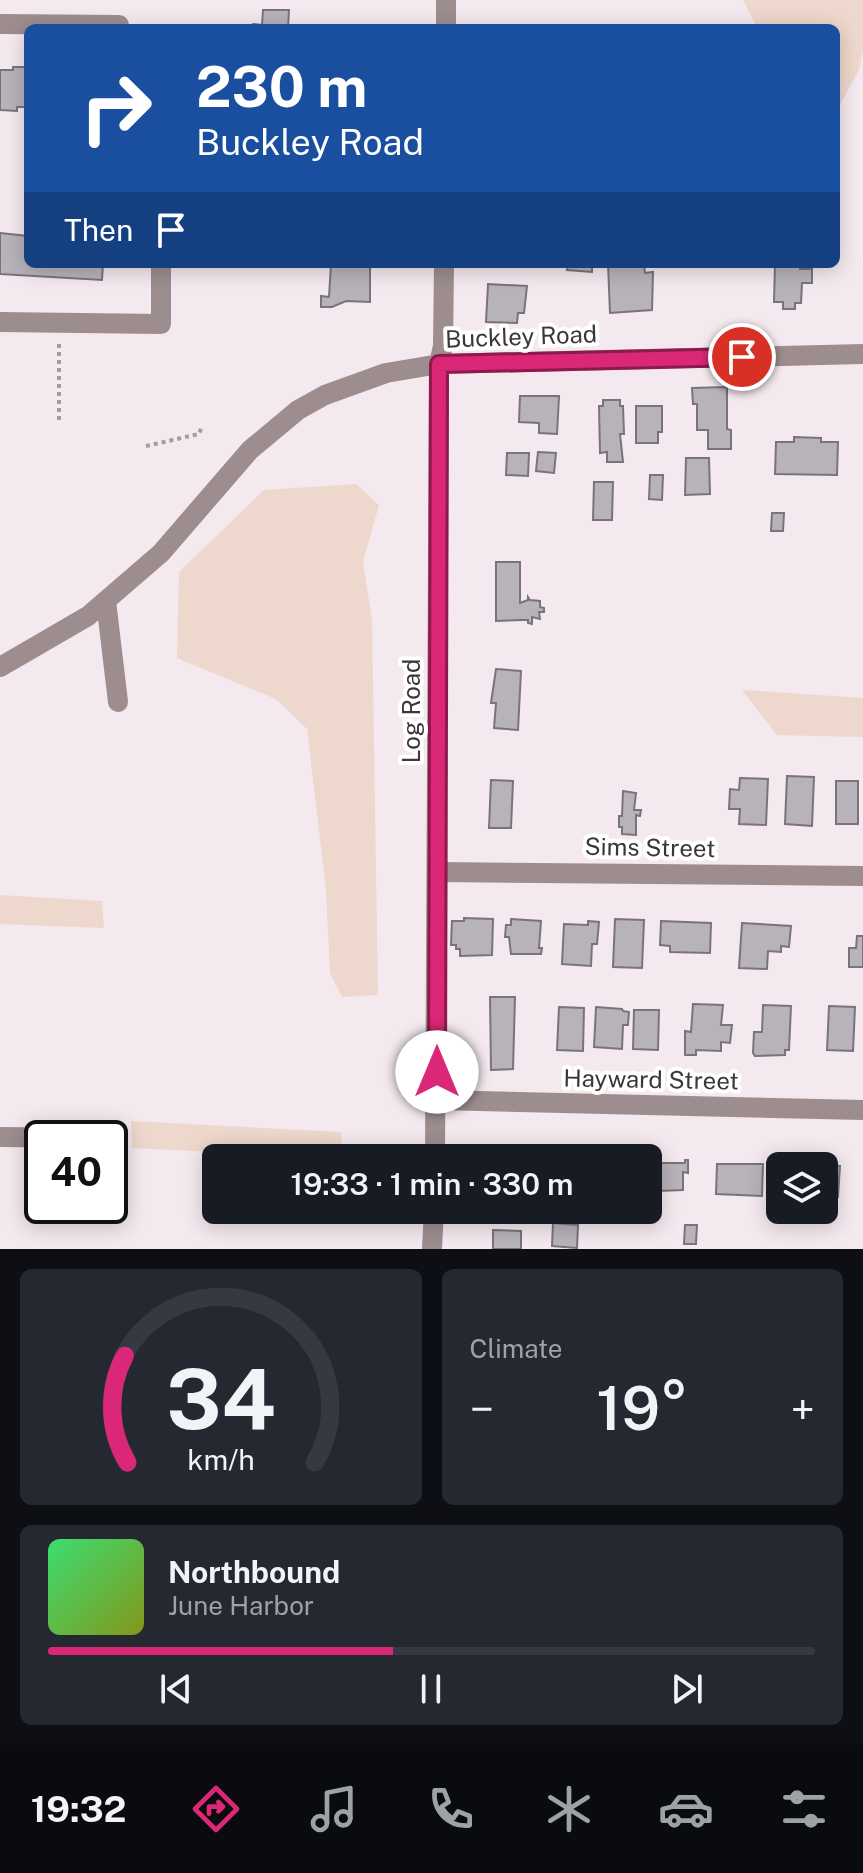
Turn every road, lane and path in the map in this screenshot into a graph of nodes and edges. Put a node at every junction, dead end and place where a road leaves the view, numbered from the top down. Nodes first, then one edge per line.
1 (446, 0) edge
2 (0, 24) edge
3 (24, 24) edge
4 (446, 24) edge
5 (161, 268) edge
6 (444, 268) edge
7 (0, 322) edge
8 (60, 323) junction
9 (863, 354) edge
10 (439, 364) junction
11 (59, 420) dead end
12 (202, 426) dead end
13 (146, 446) dead end
14 (106, 601) junction
15 (0, 667) edge
16 (118, 702) dead end
17 (437, 872) junction
18 (863, 876) edge
19 (437, 1100) junction
20 (863, 1110) edge
21 (0, 1137) edge
22 (24, 1137) edge
23 (435, 1144) edge
24 (433, 1224) edge
25 (432, 1249) edge

1 - 4 street
2 - 3 street
5 - 8 street
6 - 10 street, Log Road
7 - 8 street
8 - 11 path
9 - 10 street, Buckley Road
10 - 14 street, Buckley Road
10 - 17 street, Log Road
12 - 13 path
14 - 15 street, Buckley Road
14 - 16 street
17 - 18 street, Sims Street
17 - 19 street, Log Road
19 - 20 street, Hayward Street
19 - 23 street, Log Road
21 - 22 street
24 - 25 street

